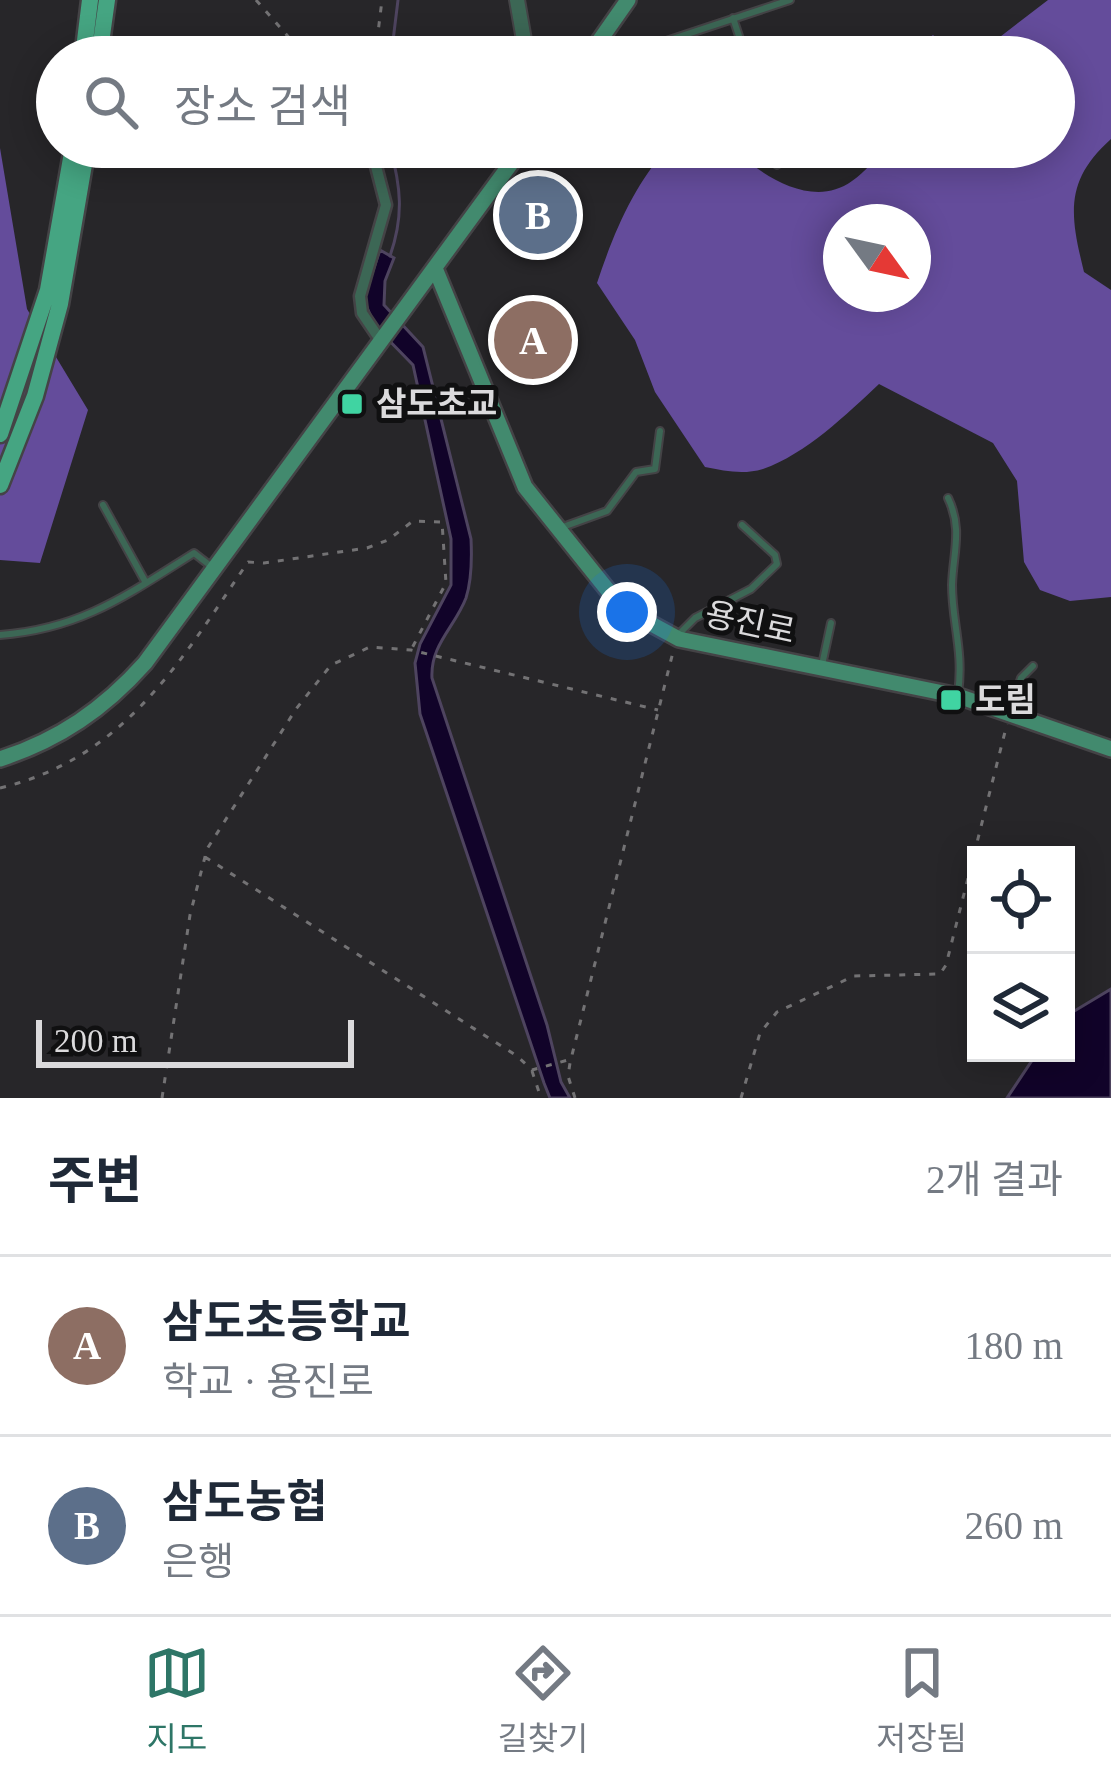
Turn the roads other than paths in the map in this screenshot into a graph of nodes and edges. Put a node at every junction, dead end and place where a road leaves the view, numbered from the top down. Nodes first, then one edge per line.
1 (90, 0) edge
2 (107, 0) edge
3 (517, 0) edge
4 (628, 0) edge
5 (790, 0) edge
6 (733, 18) junction
7 (86, 36) edge
8 (102, 36) edge
9 (523, 36) edge
10 (603, 36) edge
11 (680, 36) edge
12 (739, 36) edge
13 (69, 168) edge
14 (83, 168) edge
15 (376, 168) edge
16 (508, 168) edge
17 (435, 268) junction
18 (381, 341) junction
19 (660, 431) dead end
20 (0, 434) edge
21 (0, 485) edge
22 (948, 498) dead end
23 (103, 505) dead end
24 (742, 525) dead end
25 (556, 529) junction
26 (215, 569) junction
27 (146, 583) junction
28 (831, 623) dead end
29 (0, 635) edge
30 (676, 638) junction
31 (1033, 666) dead end
32 (821, 668) junction
33 (958, 696) junction
34 (1009, 714) junction
35 (1108, 743) edge
36 (0, 759) edge

1 - 7 main road
2 - 8 main road
3 - 9 street
4 - 10 main road
5 - 6 lane
6 - 11 lane
6 - 12 lane
13 - 20 main road
14 - 21 main road
15 - 18 street
16 - 17 main road
17 - 18 main road
17 - 25 main road, 용진로
18 - 26 main road
19 - 25 lane
22 - 33 lane
23 - 27 lane
24 - 30 lane
25 - 30 main road, 용진로
26 - 27 lane
26 - 36 main road
27 - 29 lane
28 - 32 lane
30 - 32 main road, 용진로
31 - 34 lane
32 - 33 main road, 용진로
33 - 34 main road, 용진로
34 - 35 main road, 용진로

